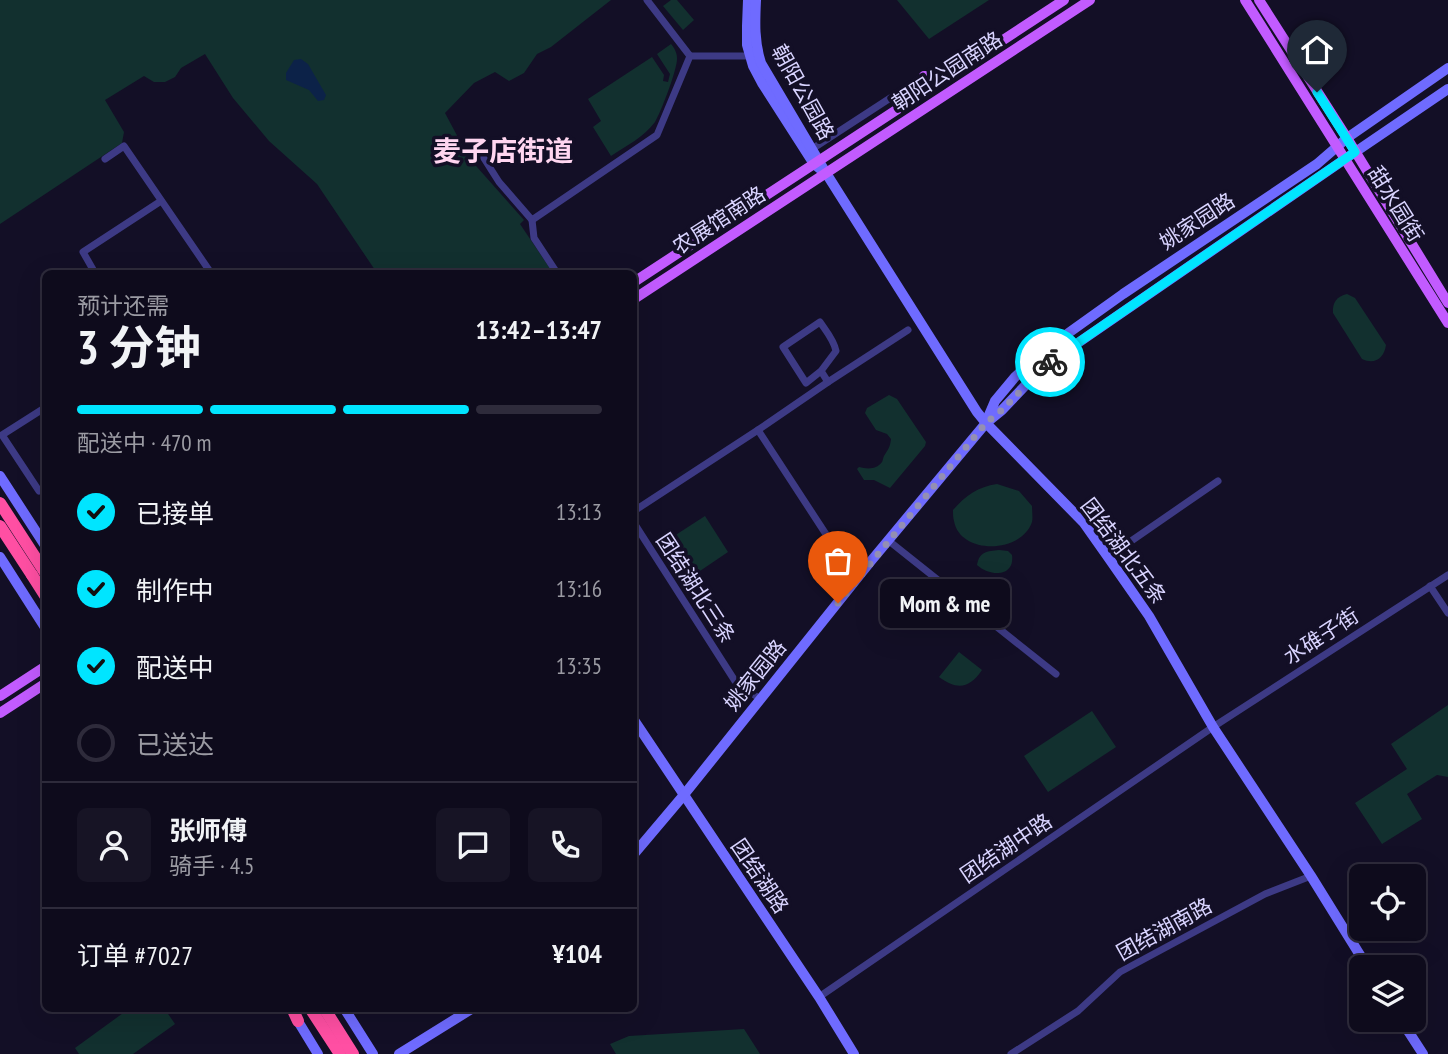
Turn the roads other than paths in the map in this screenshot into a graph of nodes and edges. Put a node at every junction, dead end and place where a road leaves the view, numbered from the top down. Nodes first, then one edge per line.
1 (647, 0) edge
2 (748, 0) edge
3 (756, 0) edge
4 (1064, 0) edge
5 (1090, 0) edge
6 (1245, 0) edge
7 (1259, 0) edge
8 (690, 55) junction
9 (751, 57) junction
10 (1448, 68) edge
11 (924, 76) joint
12 (946, 77) junction
13 (1448, 91) edge
14 (1347, 138) junction
15 (473, 141) dead end
16 (1337, 146) junction
17 (812, 149) junction
18 (1355, 152) junction
19 (105, 159) dead end
20 (1345, 159) junction
21 (817, 162) junction
22 (826, 173) junction
23 (161, 201) junction
24 (532, 220) junction
25 (93, 270) edge
26 (209, 270) edge
27 (555, 270) edge
28 (637, 280) edge
29 (637, 297) edge
30 (1448, 303) edge
31 (1448, 323) edge
32 (908, 330) dead end
33 (821, 371) junction
34 (828, 382) junction
35 (42, 410) edge
36 (986, 423) junction
37 (758, 430) junction
38 (1, 436) edge
39 (0, 476) edge
40 (1218, 481) dead end
41 (42, 489) edge
42 (0, 503) edge
43 (637, 509) edge
44 (0, 526) edge
45 (637, 528) edge
46 (42, 541) edge
47 (889, 541) junction
48 (0, 557) edge
49 (1108, 557) junction
50 (864, 570) junction
51 (40, 572) edge
52 (1448, 575) edge
53 (1430, 586) junction
54 (42, 593) edge
55 (29, 602) junction
56 (1448, 613) edge
57 (42, 623) edge
58 (42, 669) edge
59 (1056, 674) dead end
60 (42, 686) edge
61 (0, 696) edge
62 (760, 699) junction
63 (0, 713) edge
64 (637, 725) edge
65 (1213, 727) junction
66 (683, 796) junction
67 (637, 850) edge
68 (1311, 876) junction
69 (1360, 955) edge
70 (819, 997) junction
71 (293, 1012) edge
72 (313, 1012) edge
73 (327, 1012) edge
74 (347, 1012) edge
75 (467, 1012) edge
76 (298, 1021) joint
77 (1409, 1032) edge
78 (318, 1054) edge
79 (340, 1054) edge
80 (354, 1054) edge
81 (373, 1054) edge
82 (399, 1054) edge
83 (854, 1054) edge
84 (1010, 1054) edge
85 (1423, 1054) edge

1 - 8 street
2 - 9 street, 朝阳公园路
3 - 17 street, 朝阳公园路
4 - 12 main road, 朝阳公园南路
5 - 22 main road, 朝阳公园南路
6 - 16 main road, 甜水园街
7 - 14 main road, 甜水园街
8 - 9 street
8 - 24 street
9 - 21 street, 朝阳公园路
10 - 14 street, 姚家园路
11 - 12 main road
11 - 17 street
12 - 21 main road, 朝阳公园南路
13 - 18 street, 姚家园路
14 - 16 street, 姚家园路
14 - 18 main road, 甜水园街
15 - 24 street
16 - 20 main road, 甜水园街
16 - 36 street, 姚家园路
17 - 21 street, 朝阳公园路
18 - 20 street, 姚家园路
18 - 30 main road, 甜水园街
19 - 23 street
20 - 31 main road, 甜水园街
20 - 36 street, 姚家园路
21 - 22 street, 团结湖北五条
21 - 28 main road, 农展馆南路
22 - 29 main road, 农展馆南路
22 - 36 street, 团结湖北五条
23 - 25 street
23 - 26 street
24 - 27 street
32 - 34 street
33 - 33 street
33 - 34 street
34 - 37 street
35 - 38 street
36 - 47 street, 姚家园路
36 - 49 street, 团结湖北五条
37 - 43 street
37 - 50 street
38 - 41 street
39 - 46 street
40 - 49 street
42 - 51 highway
44 - 51 highway
45 - 62 street, 团结湖北三条
47 - 50 street, 姚家园路
47 - 59 street
48 - 55 street
49 - 65 street, 团结湖北五条
50 - 62 street, 姚家园路
52 - 53 street, 水碓子街
53 - 56 street
53 - 65 street, 水碓子街
54 - 55 street
55 - 57 street
58 - 61 main road
60 - 63 main road
62 - 66 street, 姚家园路
64 - 66 street, 团结湖路
65 - 68 street, 团结湖北五条
65 - 70 street, 团结湖中路
66 - 67 street, 姚家园路
66 - 70 street, 团结湖路
68 - 69 street, 团结湖北五条
68 - 84 street, 团结湖南路
70 - 83 street, 团结湖路
71 - 76 highway
72 - 79 highway
73 - 80 highway
74 - 81 street
75 - 82 street
76 - 78 street
77 - 85 street

